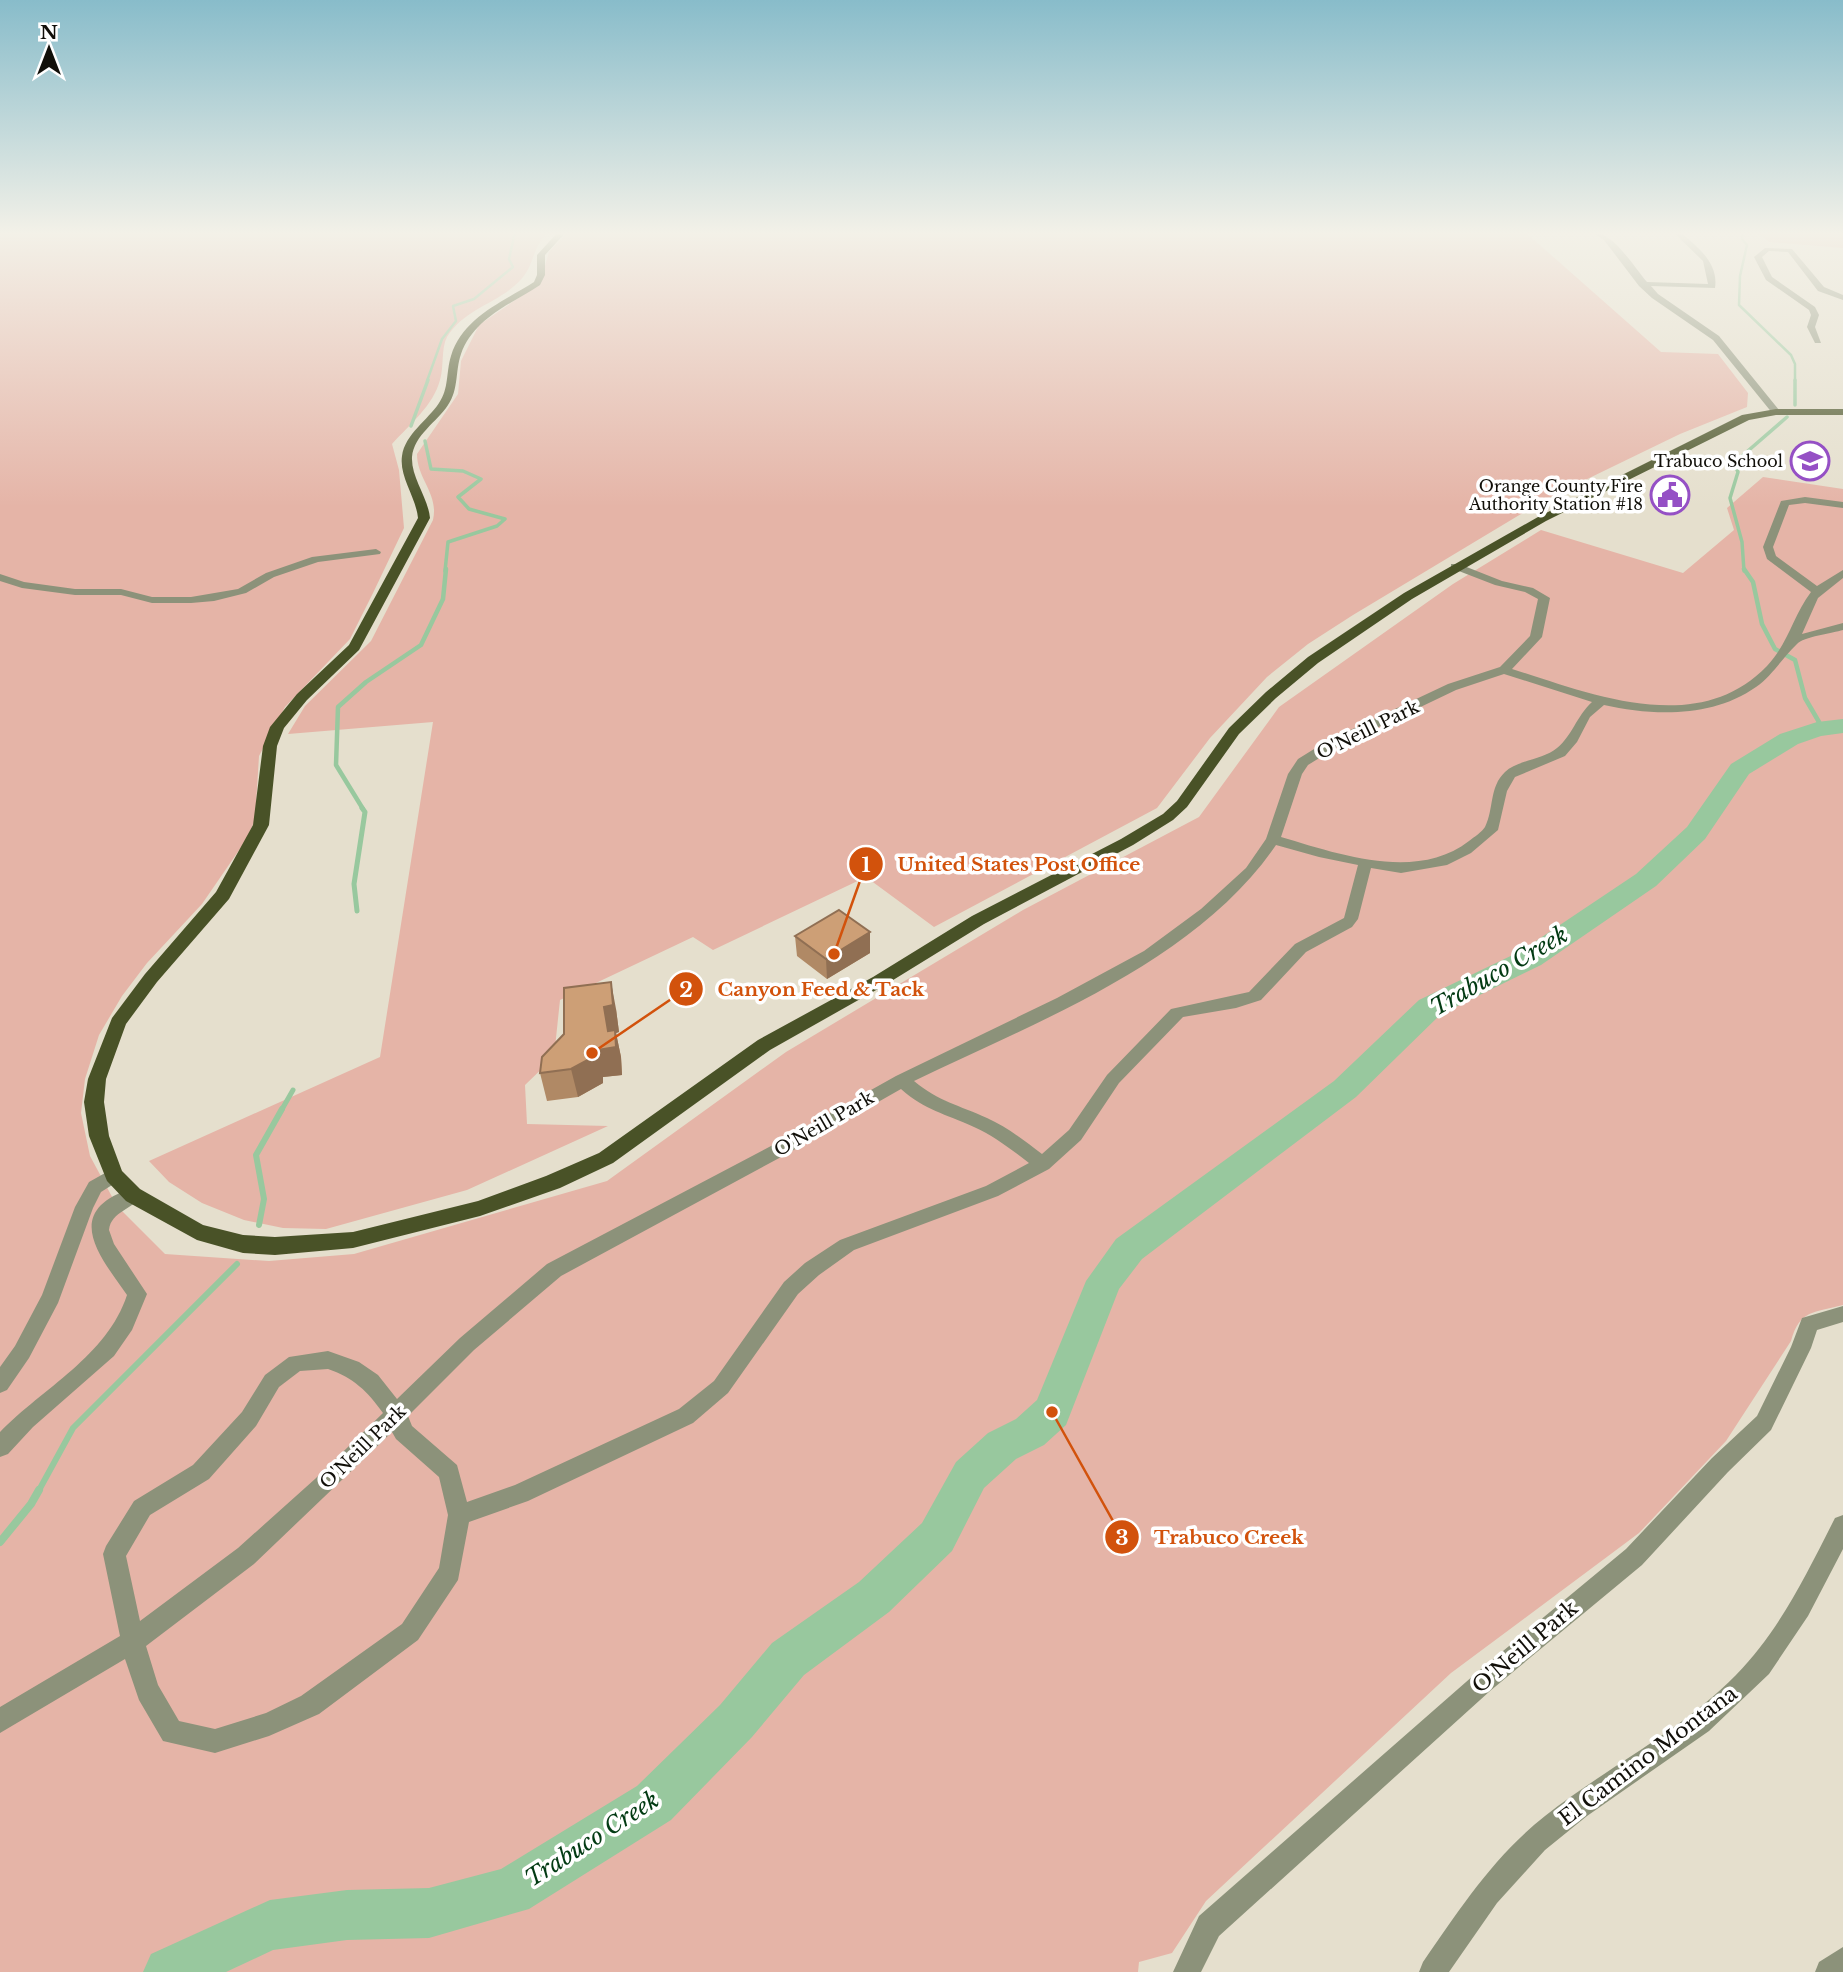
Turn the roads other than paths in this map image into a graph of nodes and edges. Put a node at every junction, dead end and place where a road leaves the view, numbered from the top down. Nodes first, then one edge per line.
1 (476, 323) edge
2 (1694, 323) edge
3 (1812, 323) edge
4 (1818, 341) dead end
5 (1763, 398) junction
6 (1776, 412) junction
7 (1843, 412) edge
8 (1747, 417) junction
9 (1843, 505) edge
10 (376, 552) dead end
11 (1455, 566) junction
12 (1843, 573) edge
13 (0, 577) edge
14 (1818, 592) junction
15 (1843, 626) edge
16 (1787, 650) junction
17 (1504, 670) junction
18 (1601, 701) junction
19 (1273, 839) junction
20 (1365, 864) junction
21 (902, 1080) junction
22 (1043, 1164) junction
23 (114, 1175) junction
24 (140, 1199) junction
25 (102, 1239) junction
26 (71, 1244) junction
27 (1843, 1314) edge
28 (0, 1384) edge
29 (397, 1415) junction
30 (0, 1447) edge
31 (459, 1515) junction
32 (1843, 1526) edge
33 (132, 1642) junction
34 (0, 1721) edge
35 (1843, 1961) edge
36 (1187, 1972) edge
37 (1433, 1972) edge
38 (1829, 1972) edge

1 - 23 main road
2 - 5 street
3 - 4 street
5 - 6 street
5 - 8 street
6 - 7 main road
6 - 8 main road
8 - 11 main road
9 - 14 street
10 - 13 street
11 - 17 street, O'Neill Park
11 - 24 main road
12 - 14 street
14 - 16 street
15 - 16 street
16 - 18 street
17 - 18 street
17 - 19 street, O'Neill Park
18 - 20 street
19 - 20 street
19 - 21 street, O'Neill Park
20 - 22 street
21 - 22 street
21 - 29 street, O'Neill Park
22 - 31 street
23 - 24 main road
23 - 26 street
24 - 25 street
25 - 26 street
25 - 30 street
26 - 28 street
27 - 36 street, O'Neill Park
29 - 31 street
29 - 33 street, O'Neill Park
29 - 33 street
31 - 33 street
32 - 37 street, El Camino Montana
33 - 34 street, O'Neill Park
35 - 38 street

